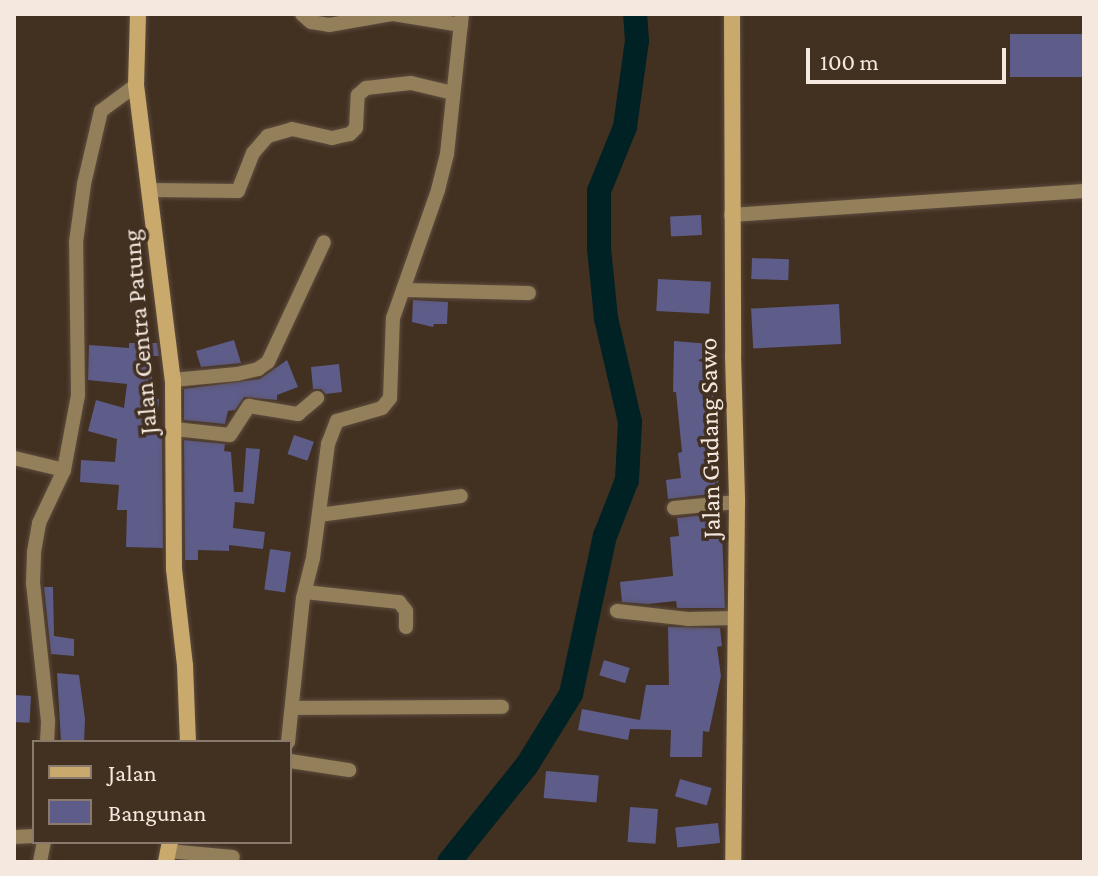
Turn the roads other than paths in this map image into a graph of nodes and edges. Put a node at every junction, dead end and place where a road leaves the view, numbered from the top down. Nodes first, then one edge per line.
1 (138, 14) edge
2 (302, 14) edge
3 (732, 14) edge
4 (462, 20) edge
5 (136, 85) junction
6 (453, 93) junction
7 (151, 190) junction
8 (1084, 191) edge
9 (731, 215) junction
10 (324, 242) dead end
11 (403, 290) junction
12 (529, 293) dead end
13 (173, 380) junction
14 (317, 398) dead end
15 (175, 429) junction
16 (14, 458) edge
17 (64, 470) junction
18 (461, 496) dead end
19 (737, 502) junction
20 (674, 508) dead end
21 (319, 515) junction
22 (305, 592) junction
23 (617, 611) dead end
24 (736, 618) junction
25 (406, 627) dead end
26 (502, 707) dead end
27 (293, 708) junction
28 (47, 740) edge
29 (188, 740) edge
30 (288, 740) edge
31 (292, 761) edge
32 (349, 770) dead end
33 (168, 852) edge
34 (233, 857) dead end
35 (733, 862) edge

1 - 5 street, Jalan Centra Patung
2 - 4 street
3 - 9 street, Jalan Gudang Sawo
4 - 6 street
5 - 7 street, Jalan Centra Patung
5 - 17 street
6 - 7 street
6 - 11 street
7 - 13 street, Jalan Centra Patung
8 - 9 street
9 - 19 street, Jalan Gudang Sawo
10 - 13 street
11 - 12 street
11 - 21 street
13 - 15 street, Jalan Centra Patung
14 - 15 street
15 - 29 street, Jalan Centra Patung
16 - 17 street
17 - 28 street
18 - 21 street
19 - 20 street
19 - 24 street, Jalan Gudang Sawo
21 - 22 street
22 - 25 street
22 - 27 street
23 - 24 street
24 - 35 street, Jalan Gudang Sawo
26 - 27 street
27 - 30 street
31 - 32 street
33 - 34 street

